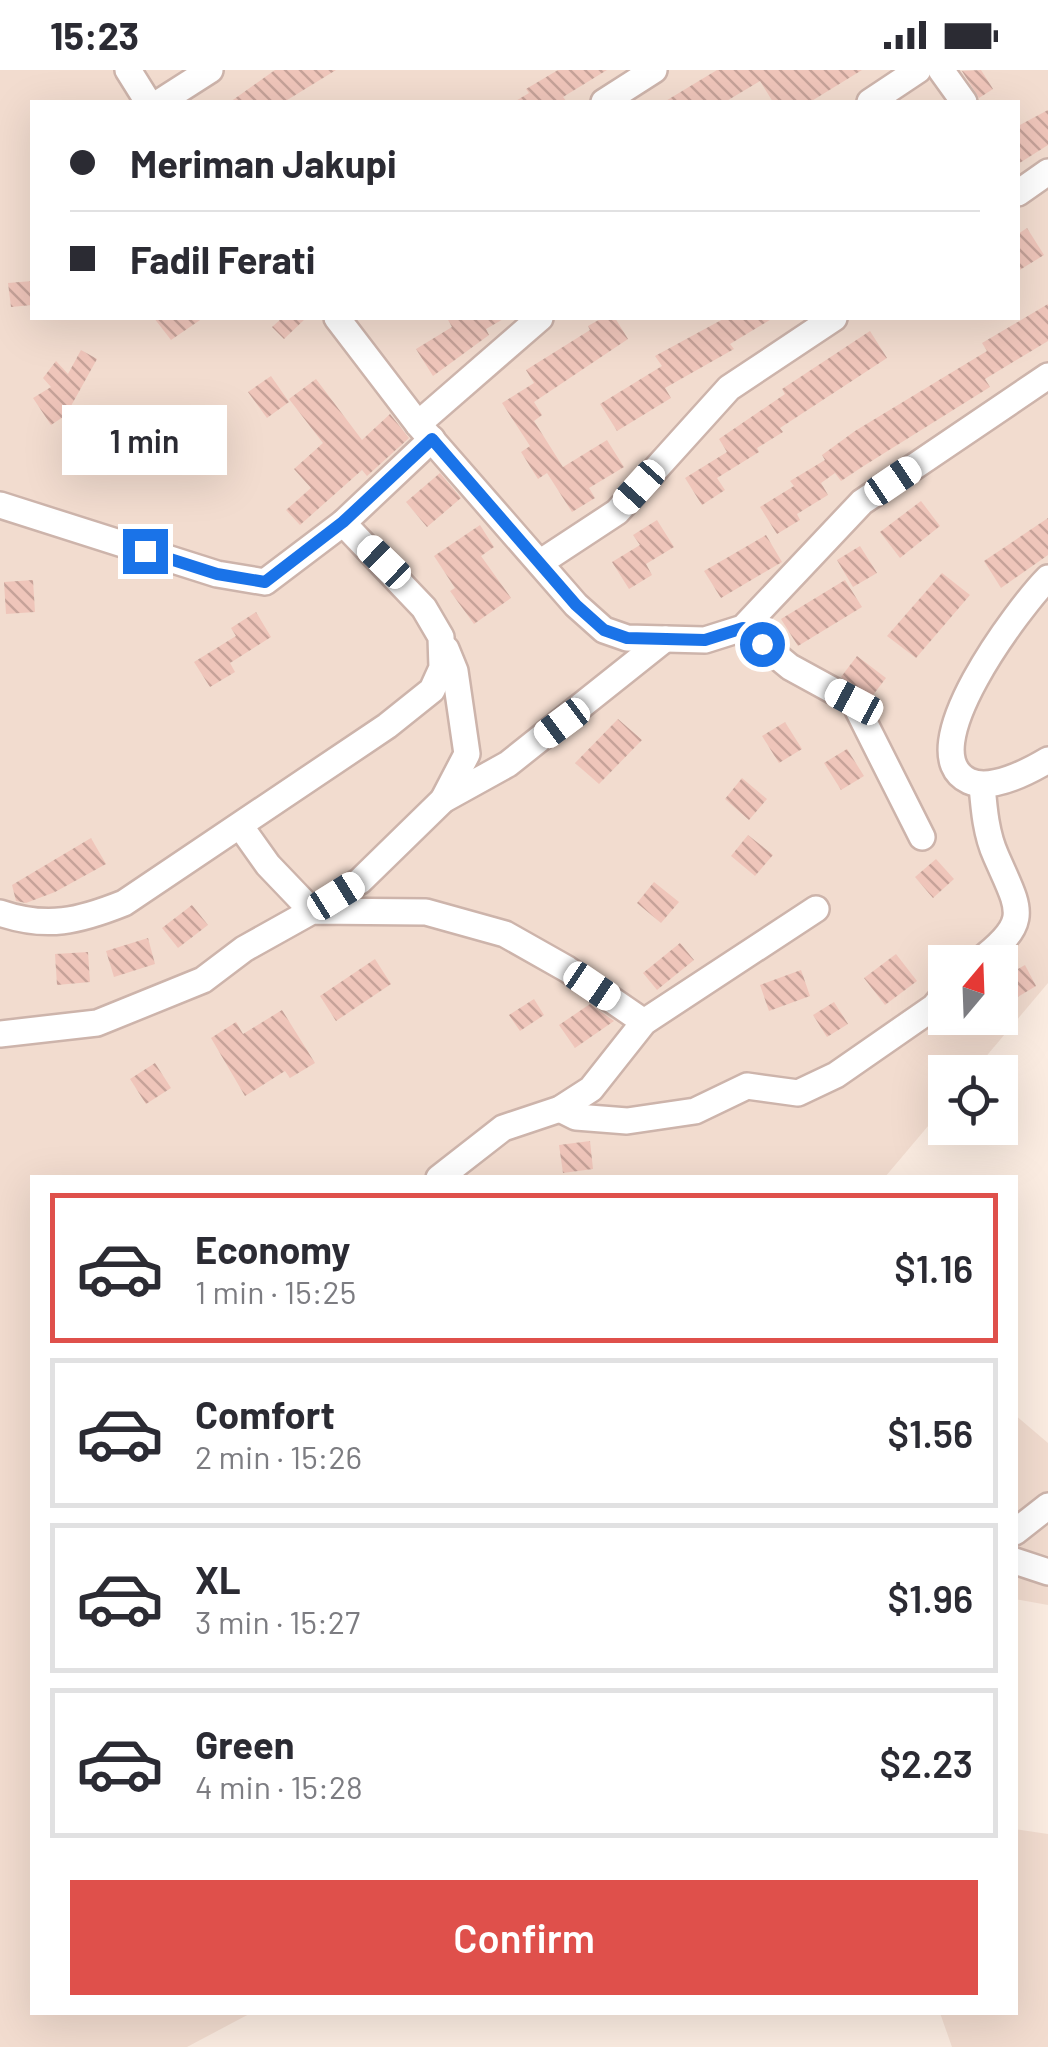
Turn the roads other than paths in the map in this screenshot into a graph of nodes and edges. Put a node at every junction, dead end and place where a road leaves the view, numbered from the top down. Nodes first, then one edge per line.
1 (128, 70) edge
2 (210, 70) edge
3 (654, 70) edge
4 (918, 70) edge
5 (941, 70) edge
6 (147, 100) edge
7 (163, 100) edge
8 (607, 100) edge
9 (873, 100) edge
10 (963, 100) edge
11 (1048, 172) edge
12 (1020, 186) edge
13 (339, 320) edge
14 (538, 320) edge
15 (831, 320) edge
16 (1048, 376) edge
17 (425, 432) junction
18 (0, 505) edge
19 (343, 522) junction
20 (541, 562) junction
21 (1048, 578) edge
22 (743, 628) junction
23 (440, 637) junction
24 (665, 639) junction
25 (1048, 760) edge
26 (982, 785) junction
27 (443, 800) junction
28 (241, 827) junction
29 (922, 837) dead end
30 (816, 909) dead end
31 (312, 911) junction
32 (0, 913) edge
33 (998, 945) edge
34 (928, 1011) edge
35 (644, 1022) junction
36 (0, 1034) edge
37 (560, 1109) junction
38 (443, 1175) edge
39 (1048, 1506) edge
40 (1018, 1530) edge
41 (1018, 1562) edge
42 (1048, 1572) edge

1 - 6 street
2 - 7 street
3 - 8 street
4 - 9 street
5 - 10 street
11 - 12 street
13 - 17 street
14 - 17 street
15 - 20 street
16 - 22 street
17 - 19 street
17 - 20 street
18 - 19 street
19 - 23 street
20 - 24 street
21 - 26 street
22 - 24 street
22 - 29 street
23 - 27 street
23 - 28 street
24 - 27 street
25 - 26 street
26 - 33 street
27 - 31 street
28 - 31 street
28 - 32 street
30 - 35 street
31 - 35 street
31 - 36 street
34 - 37 street
35 - 37 street
37 - 38 street
39 - 40 street
41 - 42 street

